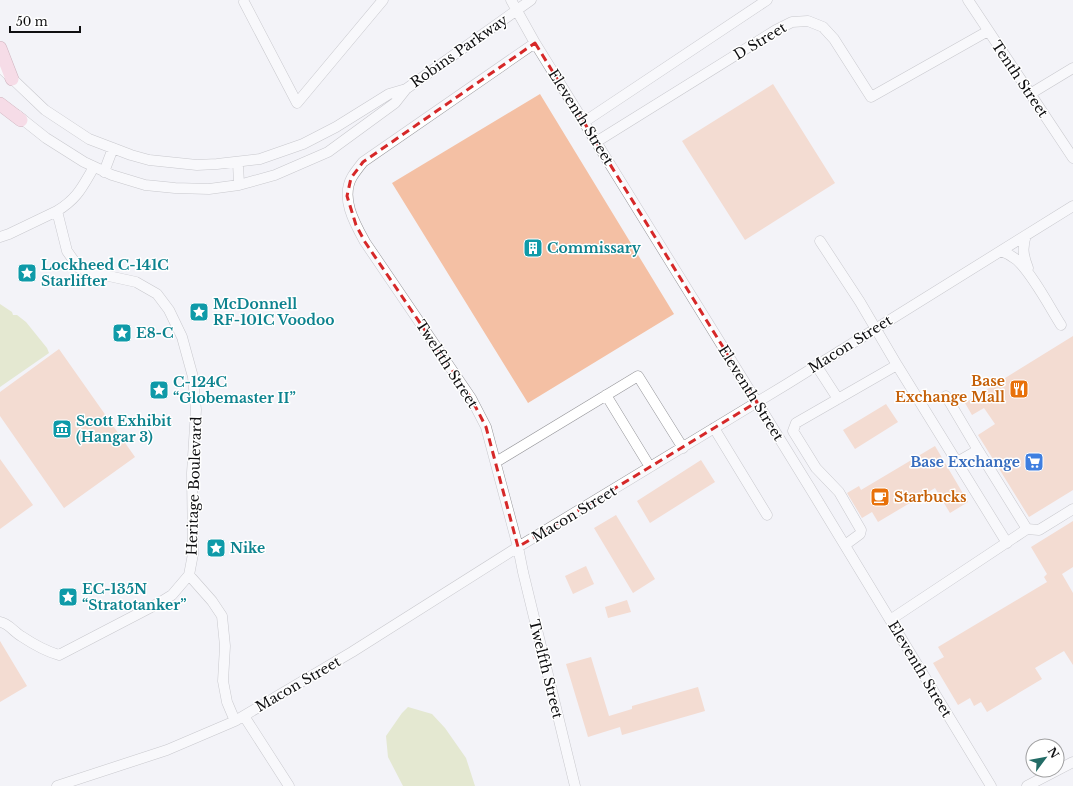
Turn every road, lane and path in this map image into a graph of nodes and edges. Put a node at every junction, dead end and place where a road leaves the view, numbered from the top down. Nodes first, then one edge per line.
1 (383, 0) edge
2 (511, 0) edge
3 (531, 0) edge
4 (767, 0) edge
5 (968, 0) edge
6 (244, 2) dead end
7 (516, 11) junction
8 (988, 31) junction
9 (535, 43) junction
10 (0, 48) edge
11 (0, 66) edge
12 (1073, 68) edge
13 (12, 79) junction
14 (406, 89) junction
15 (1030, 94) junction
16 (0, 98) edge
17 (0, 104) edge
18 (21, 120) junction
19 (584, 122) junction
20 (313, 139) junction
21 (596, 142) junction
22 (113, 148) junction
23 (320, 156) junction
24 (1073, 158) edge
25 (238, 162) junction
26 (94, 167) junction
27 (104, 172) junction
28 (239, 185) junction
29 (1073, 206) edge
30 (57, 211) junction
31 (1026, 235) junction
32 (0, 237) edge
33 (820, 241) dead end
34 (1001, 251) junction
35 (1039, 291) junction
36 (1061, 325) dead end
37 (875, 328) junction
38 (816, 365) junction
39 (897, 365) junction
40 (606, 395) junction
41 (946, 396) dead end
42 (838, 399) junction
43 (757, 402) junction
44 (714, 428) junction
45 (682, 448) junction
46 (978, 450) junction
47 (496, 462) junction
48 (957, 462) junction
49 (650, 467) junction
50 (1073, 509) edge
51 (767, 515) dead end
52 (1027, 530) junction
53 (1007, 544) junction
54 (845, 545) junction
55 (518, 547) junction
56 (189, 575) junction
57 (890, 620) junction
58 (0, 622) edge
59 (240, 718) junction
60 (1073, 762) edge
61 (57, 786) edge
62 (289, 786) edge
63 (575, 786) edge
64 (991, 786) edge
65 (1026, 786) edge

1 - 6 street
2 - 7 street, Eleventh Street
3 - 7 street, Robins Parkway
4 - 19 street
5 - 8 street, Tenth Street
7 - 9 street, Eleventh Street
7 - 14 street, Robins Parkway
8 - 15 street, Tenth Street
8 - 21 street, D Street
9 - 19 street, Eleventh Street
9 - 47 street, Twelfth Street
10 - 13 main road
11 - 13 street, Robins Parkway
12 - 15 street
13 - 22 street, Robins Parkway
14 - 20 street, Robins Parkway
14 - 23 street, Robins Parkway
15 - 24 street, Tenth Street
16 - 18 street, Robins Parkway
17 - 18 main road
18 - 26 street, Robins Parkway
19 - 21 street, Eleventh Street
20 - 23 street
20 - 25 street, Robins Parkway
21 - 43 street, Eleventh Street
22 - 25 street, Robins Parkway
22 - 27 street
23 - 28 street, Robins Parkway
25 - 28 street
26 - 27 street, Robins Parkway
26 - 30 street
27 - 28 street, Robins Parkway
29 - 31 street, Macon Street
30 - 32 street
30 - 56 street, Heritage Boulevard
31 - 34 street, Macon Street
31 - 35 street
33 - 37 street
34 - 35 street
34 - 37 street, Macon Street
35 - 36 street
37 - 38 street, Macon Street
37 - 39 street
38 - 42 street
38 - 43 street, Macon Street
39 - 42 street
39 - 48 street
40 - 45 street
40 - 47 street
40 - 49 street
41 - 46 street
42 - 54 street
43 - 44 street, Macon Street
43 - 54 street, Eleventh Street
44 - 45 street, Macon Street
44 - 51 street
45 - 49 street, Macon Street
46 - 48 street
46 - 52 street
47 - 55 street, Twelfth Street
48 - 53 street
49 - 55 street, Macon Street
50 - 52 street
52 - 53 street
53 - 57 street
54 - 57 street, Eleventh Street
55 - 59 street, Macon Street
55 - 63 street, Twelfth Street
56 - 58 street, Heritage Boulevard
56 - 59 street
57 - 64 street, Eleventh Street
59 - 61 street, Macon Street
59 - 62 street
60 - 65 street

